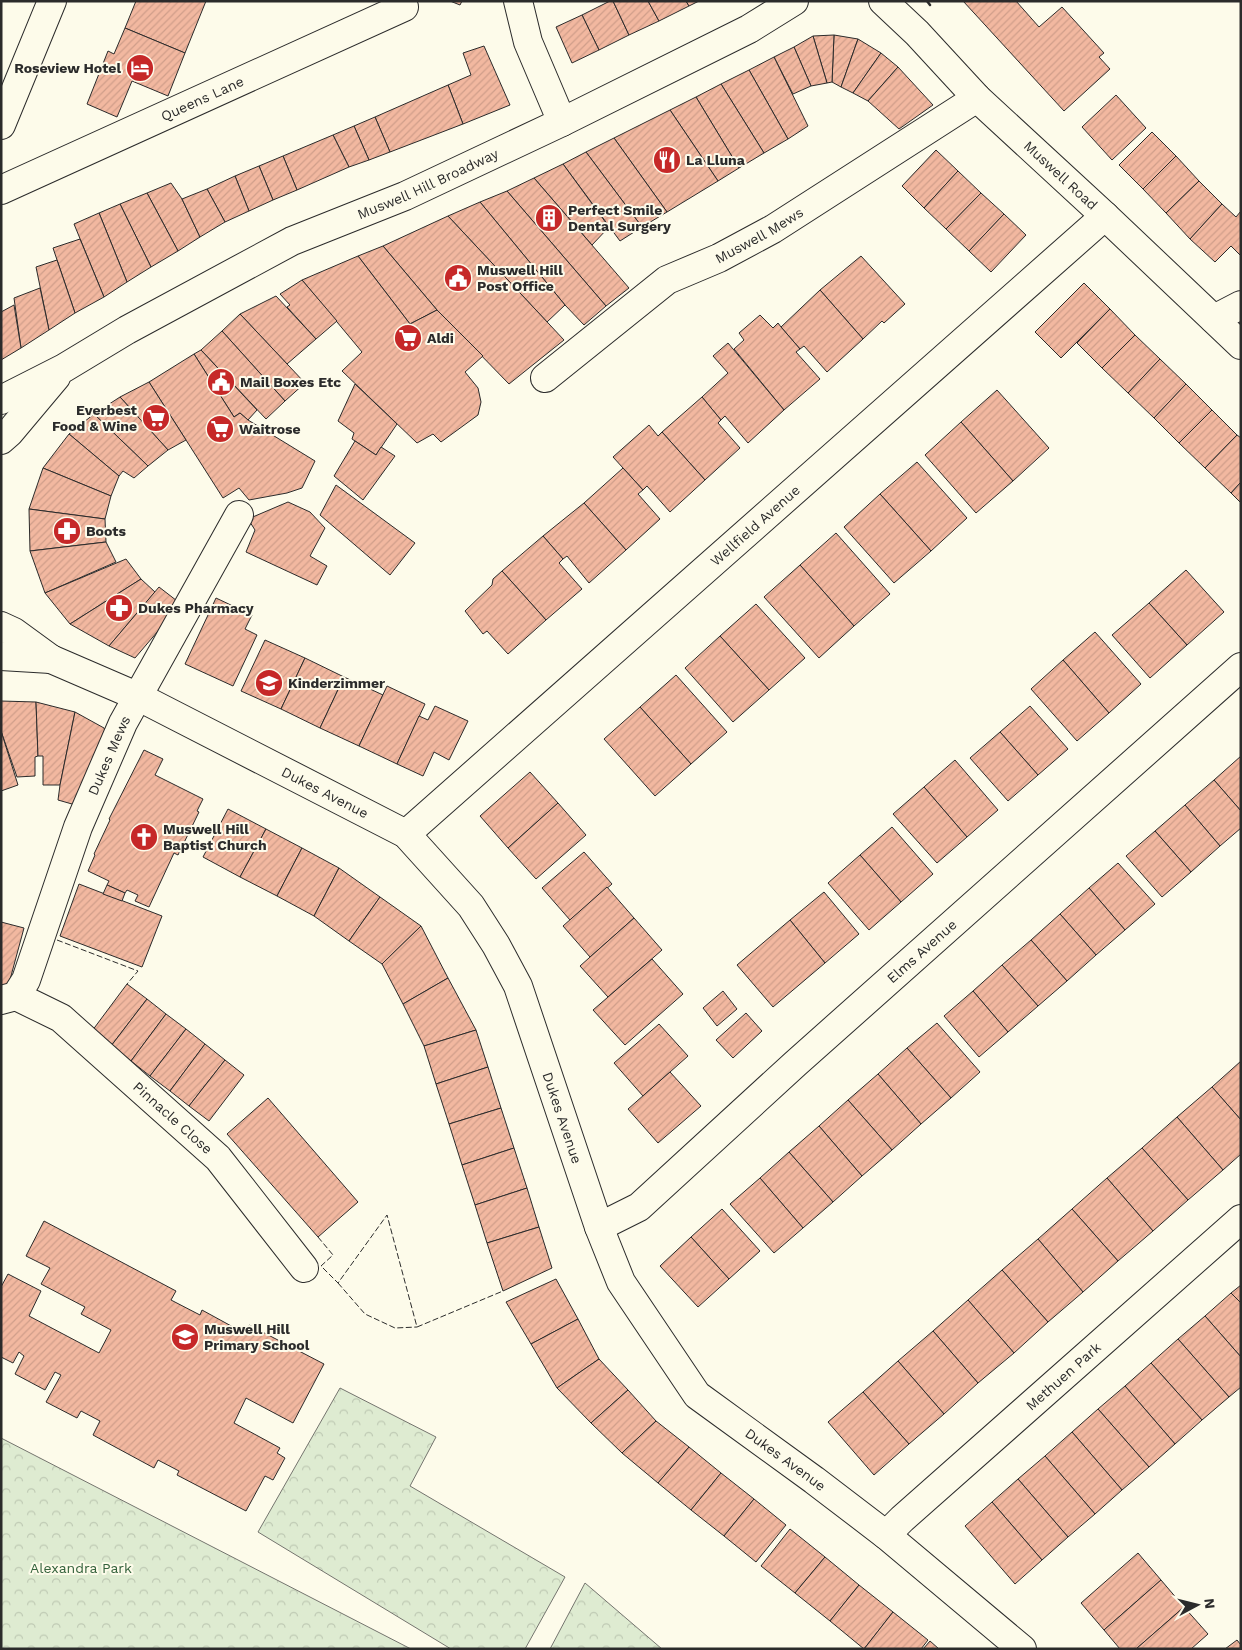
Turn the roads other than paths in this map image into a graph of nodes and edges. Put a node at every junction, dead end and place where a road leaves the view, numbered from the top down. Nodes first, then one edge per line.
1 (52, 1) edge
2 (518, 1) edge
3 (794, 1) edge
4 (883, 1) edge
5 (404, 7) dead end
6 (977, 98) junction
7 (562, 122) junction
8 (1, 125) edge
9 (1, 190) edge
10 (1106, 216) junction
11 (1241, 305) edge
12 (1214, 319) junction
13 (1241, 345) edge
14 (64, 368) junction
15 (545, 378) dead end
16 (1, 400) edge
17 (1, 440) edge
18 (239, 515) dead end
19 (1, 626) edge
20 (1, 656) edge
21 (51, 660) junction
22 (1241, 667) edge
23 (139, 696) junction
24 (406, 834) junction
25 (14, 992) edge
26 (1241, 1220) edge
27 (599, 1227) junction
28 (304, 1268) dead end
29 (886, 1536) junction
30 (1022, 1649) edge

1 - 8 street
2 - 7 street
3 - 7 street, Muswell Hill Broadway
4 - 6 street, Muswell Road
5 - 9 street, Queens Lane
6 - 10 street, Muswell Road
6 - 15 street, Muswell Mews
7 - 14 street, Muswell Hill Broadway
10 - 12 street, Muswell Road
10 - 24 street, Wellfield Avenue
11 - 12 street
12 - 13 street, Muswell Road
14 - 16 street, Muswell Hill Broadway
14 - 17 street, Muswell Hill Broadway
18 - 23 street, Dukes Mews
19 - 21 street, Dukes Avenue
20 - 21 street, Dukes Avenue
21 - 23 street, Dukes Avenue
22 - 27 street, Elms Avenue
23 - 24 street, Dukes Avenue
23 - 25 street, Dukes Mews
24 - 27 street, Dukes Avenue
25 - 28 street, Pinnacle Close
26 - 29 street, Methuen Park
27 - 29 street, Dukes Avenue
29 - 30 street, Dukes Avenue

